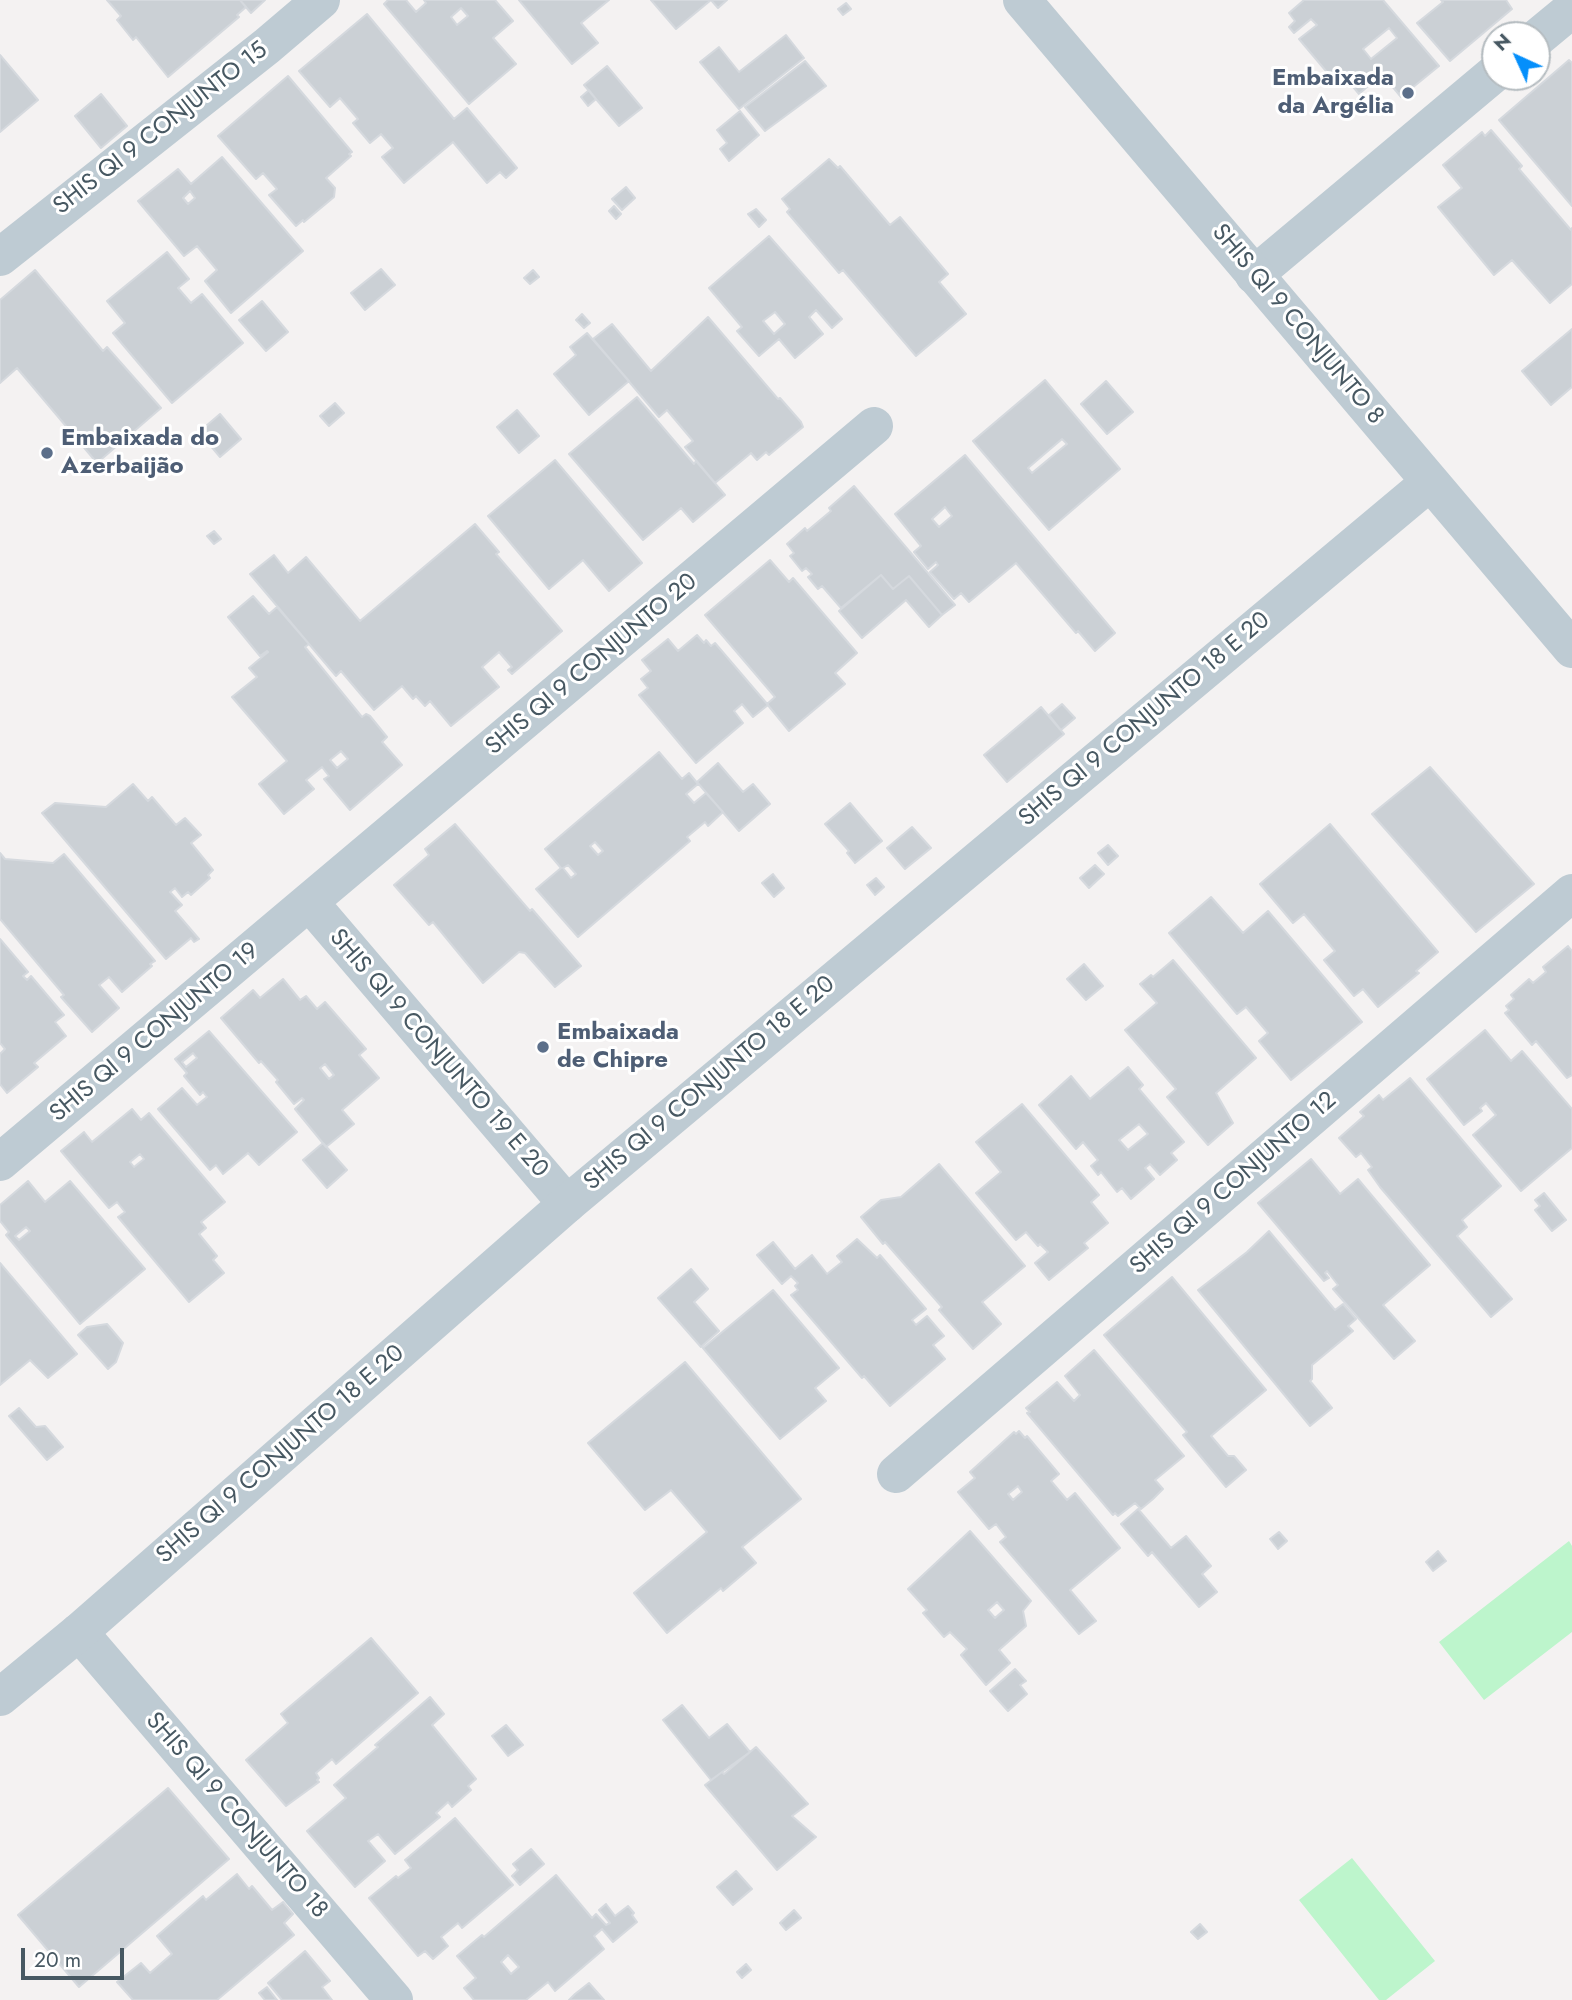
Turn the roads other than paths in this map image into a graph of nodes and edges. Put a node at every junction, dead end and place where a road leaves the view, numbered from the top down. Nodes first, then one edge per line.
1 (321, 0) edge
2 (1022, 0) edge
3 (1572, 9) edge
4 (1551, 26) edge
5 (1481, 85) edge
6 (0, 257) edge
7 (1254, 275) junction
8 (874, 426) dead end
9 (1430, 482) junction
10 (1572, 649) edge
11 (1572, 893) edge
12 (310, 904) junction
13 (0, 1162) edge
14 (567, 1204) junction
15 (896, 1475) dead end
16 (79, 1632) junction
17 (0, 1697) edge
18 (394, 2000) edge

1 - 6 street, SHIS QI 9 CONJUNTO 15
2 - 7 street, SHIS QI 9 CONJUNTO 8
3 - 4 street
5 - 7 street
7 - 9 street, SHIS QI 9 CONJUNTO 8
8 - 12 street, SHIS QI 9 CONJUNTO 20
9 - 10 street, SHIS QI 9 CONJUNTO 8
9 - 14 street, SHIS QI 9 CONJUNTO 18 E 20
11 - 15 street, SHIS QI 9 CONJUNTO 12
12 - 13 street, SHIS QI 9 CONJUNTO 19
12 - 14 street, SHIS QI 9 CONJUNTO 19 E 20
14 - 16 street, SHIS QI 9 CONJUNTO 18 E 20
16 - 17 street, SHIS QI 9 CONJUNTO 18 E 20
16 - 18 street, SHIS QI 9 CONJUNTO 18

